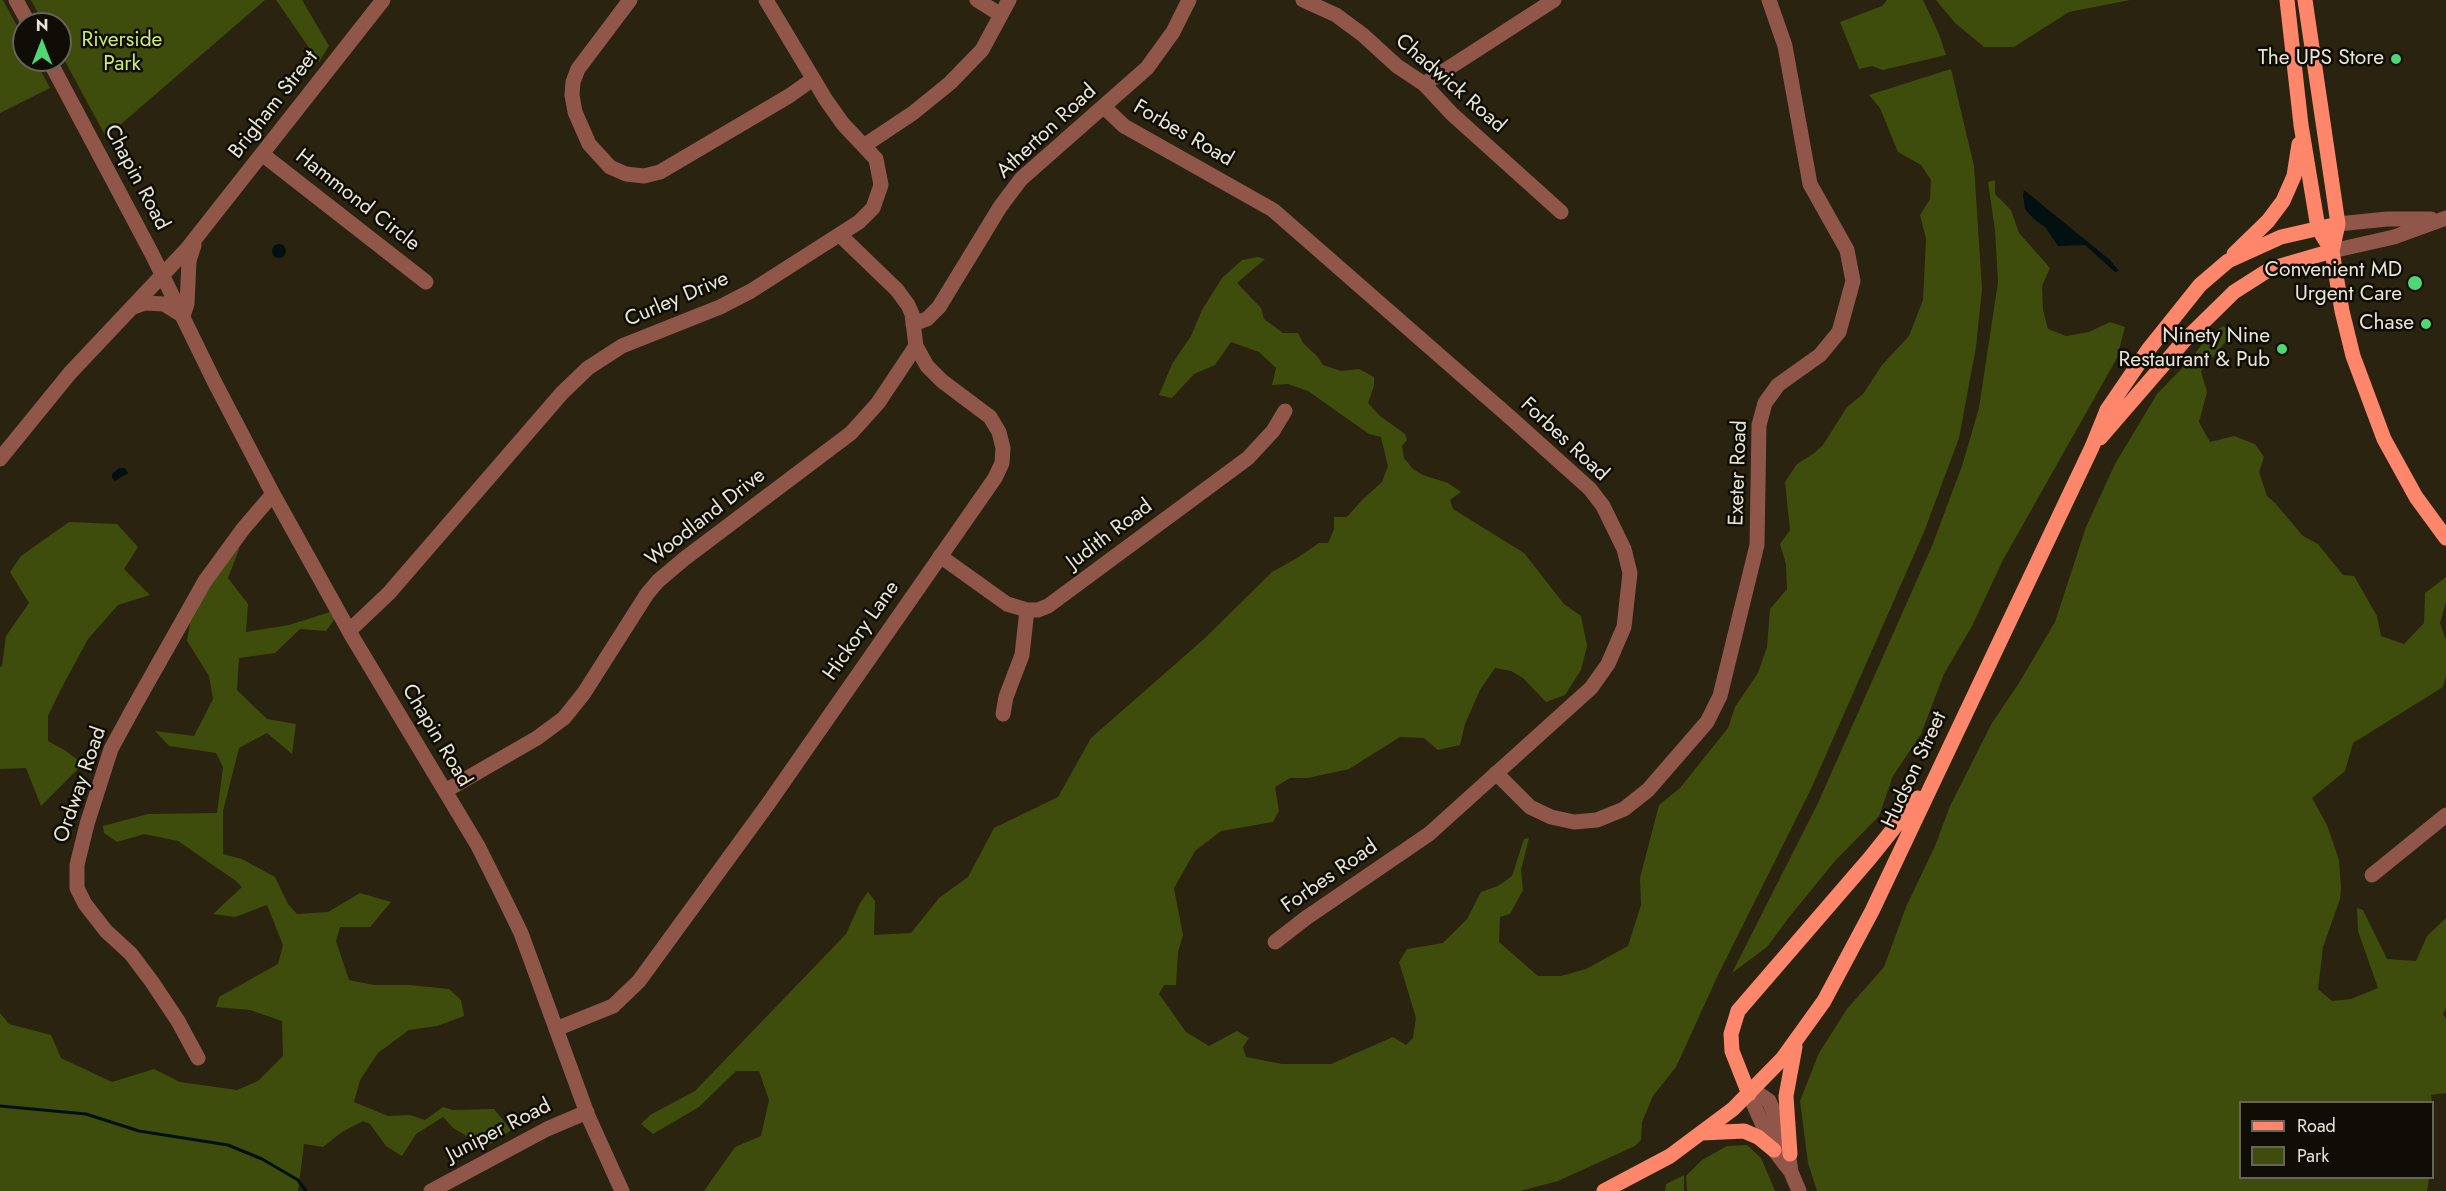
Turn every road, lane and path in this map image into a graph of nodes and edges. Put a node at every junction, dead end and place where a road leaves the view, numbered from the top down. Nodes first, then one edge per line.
1 (383, 0) edge
2 (630, 0) edge
3 (766, 0) edge
4 (977, 0) edge
5 (1009, 0) edge
6 (1189, 0) edge
7 (1303, 0) edge
8 (1554, 0) edge
9 (1769, 0) edge
10 (2287, 0) edge
11 (2304, 0) edge
12 (1001, 15) junction
13 (55, 72) edge
14 (813, 79) junction
15 (1424, 84) junction
16 (1104, 107) junction
17 (2301, 125) junction
18 (865, 145) junction
19 (262, 154) junction
20 (1561, 212) dead end
21 (2444, 219) edge
22 (2338, 224) junction
23 (2318, 228) junction
24 (840, 235) junction
25 (197, 237) junction
26 (2332, 251) junction
27 (2228, 261) junction
28 (162, 275) junction
29 (426, 282) dead end
30 (130, 309) junction
31 (183, 316) junction
32 (913, 324) junction
33 (916, 346) junction
34 (1285, 411) dead end
35 (2092, 447) junction
36 (0, 459) edge
37 (273, 494) junction
38 (2446, 538) edge
39 (940, 556) junction
40 (1027, 610) junction
41 (349, 631) junction
42 (1003, 714) dead end
43 (1947, 752) junction
44 (1496, 773) junction
45 (445, 791) junction
46 (2446, 815) edge
47 (2372, 875) dead end
48 (1275, 942) dead end
49 (556, 1029) junction
50 (1797, 1041) junction
51 (198, 1058) dead end
52 (1749, 1094) junction
53 (587, 1112) junction
54 (1702, 1133) junction
55 (1774, 1150) junction
56 (1790, 1154) junction
57 (1791, 1172) junction
58 (431, 1191) edge
59 (622, 1191) edge
60 (1604, 1191) edge
61 (1799, 1191) edge

1 - 19 street, Brigham Street
2 - 14 street
3 - 14 street, Curley Drive
4 - 12 street
5 - 12 street
6 - 16 street, Atherton Road
7 - 15 street, Chadwick Road
8 - 15 street
9 - 44 street, Exeter Road
10 - 17 main road
11 - 22 main road
12 - 18 street
13 - 28 street, Chapin Road
14 - 18 street, Curley Drive
15 - 20 street, Chadwick Road
16 - 32 street, Atherton Road
16 - 44 street, Forbes Road
17 - 23 main road
17 - 27 main road
18 - 24 street, Curley Drive
19 - 25 street, Brigham Street
19 - 29 street, Hammond Circle
21 - 22 street
21 - 26 street
22 - 23 main road, Hudson Street
22 - 26 main road
23 - 26 main road
23 - 27 main road, Hudson Street
24 - 32 street, Hickory Lane
24 - 41 street, Curley Drive
25 - 28 street, Brigham Street
25 - 31 street, Brigham Street
26 - 35 main road, Hudson Street
26 - 38 main road
27 - 35 main road, Hudson Street
28 - 30 street, Brigham Street
28 - 31 street, Chapin Road
30 - 31 street
30 - 36 street, Brigham Street
31 - 37 street, Chapin Road
32 - 33 street, Hickory Lane
33 - 39 street, Hickory Lane
33 - 45 street, Woodland Drive
34 - 40 street, Judith Road
35 - 43 main road, Hudson Street
37 - 41 street, Chapin Road
37 - 51 street, Ordway Road
39 - 40 street
39 - 49 street, Hickory Lane
40 - 42 street
41 - 45 street, Chapin Road
43 - 50 main road, Hudson Street
43 - 52 main road
44 - 48 street, Forbes Road
45 - 49 street, Chapin Road
46 - 47 street
49 - 53 street, Chapin Road
50 - 52 main road, Hudson Street
50 - 56 main road
52 - 54 main road, Hudson Street
52 - 55 street
52 - 56 street
53 - 58 street, Juniper Road
53 - 59 street, Chapin Road
54 - 55 main road
54 - 60 main road, Hudson Street
55 - 57 street
56 - 57 street
57 - 61 street

